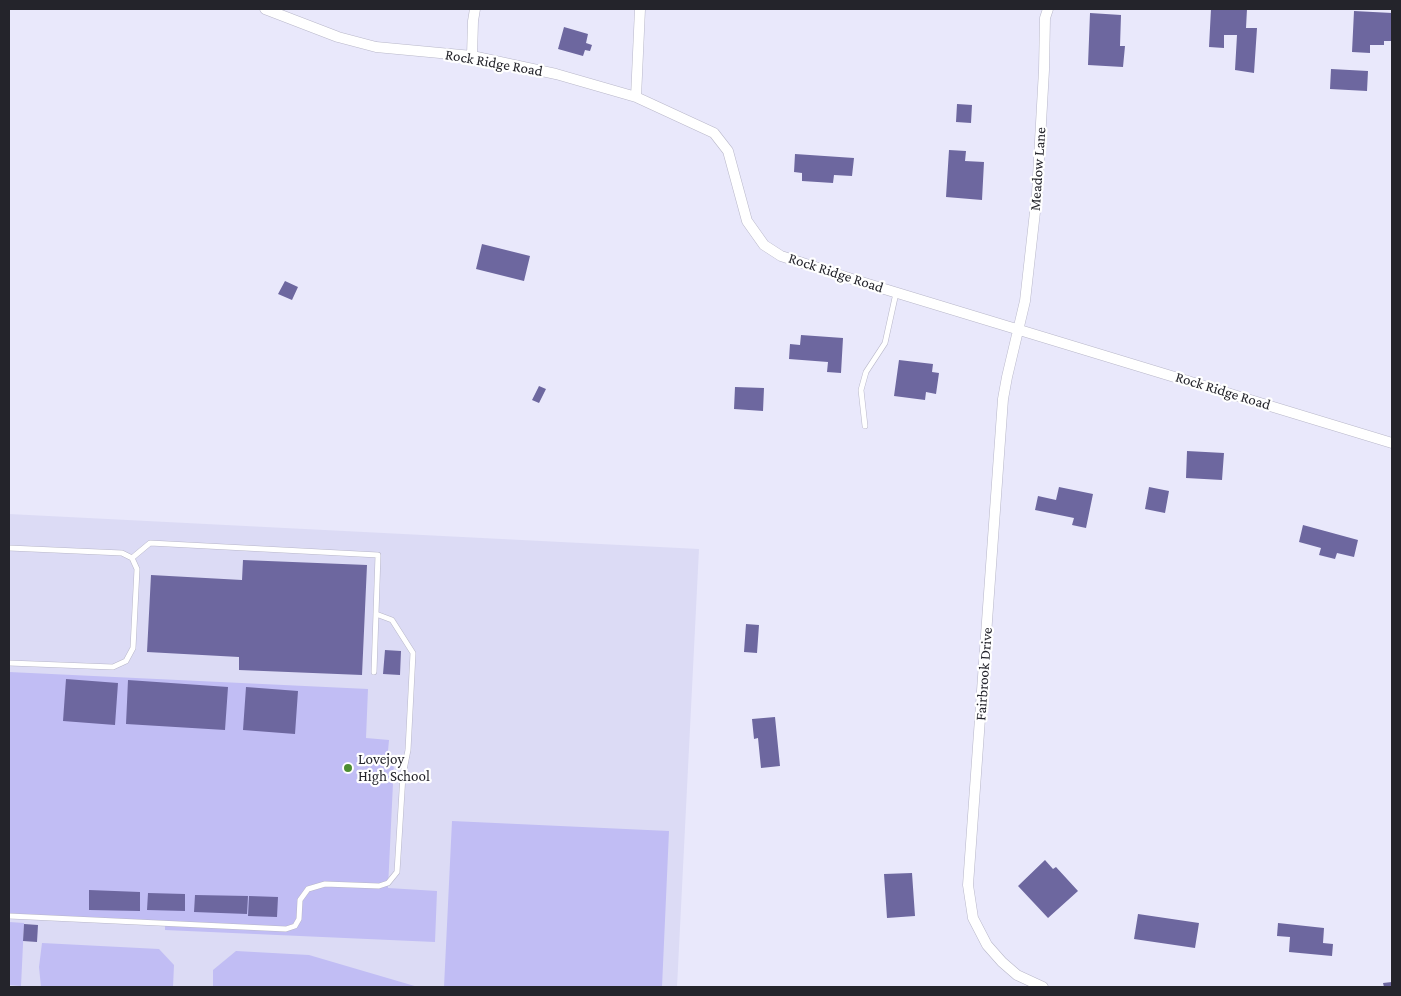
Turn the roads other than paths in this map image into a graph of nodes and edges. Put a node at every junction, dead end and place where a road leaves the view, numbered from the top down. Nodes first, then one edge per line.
1 (265, 9) edge
2 (475, 9) edge
3 (640, 9) edge
4 (1048, 9) edge
5 (472, 56) junction
6 (636, 97) junction
7 (896, 292) junction
8 (1019, 330) junction
9 (865, 426) dead end
10 (1392, 442) edge
11 (9, 548) edge
12 (132, 558) junction
13 (376, 614) junction
14 (9, 663) edge
15 (374, 672) dead end
16 (9, 916) edge
17 (1043, 987) edge

1 - 5 street, Rock Ridge Road
2 - 5 street
3 - 6 street
4 - 8 street, Meadow Lane
5 - 6 street, Rock Ridge Road
6 - 7 street, Rock Ridge Road
7 - 8 street, Rock Ridge Road
7 - 9 lane
8 - 10 street, Rock Ridge Road
8 - 17 street, Fairbrook Drive
11 - 12 lane
12 - 13 lane
12 - 14 lane
13 - 15 lane
13 - 16 lane

